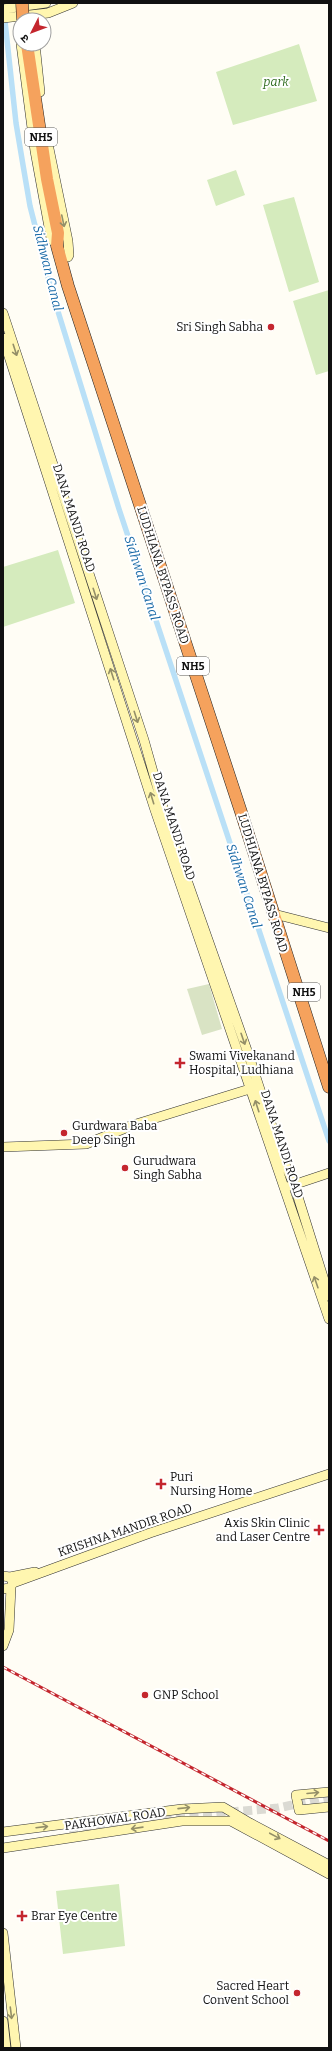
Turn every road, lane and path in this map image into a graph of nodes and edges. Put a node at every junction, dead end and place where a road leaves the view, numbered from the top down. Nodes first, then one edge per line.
1 (46, 3) edge
2 (73, 3) edge
3 (3, 9) edge
4 (24, 12) edge
5 (50, 12) edge
6 (22, 52) edge
7 (28, 52) edge
8 (36, 52) edge
9 (57, 232) junction
10 (57, 246) junction
11 (68, 257) junction
12 (3, 313) edge
13 (3, 338) edge
14 (278, 915) junction
15 (329, 928) edge
16 (329, 1068) edge
17 (329, 1087) edge
18 (255, 1088) junction
19 (3, 1147) edge
20 (329, 1173) edge
21 (294, 1184) junction
22 (284, 1188) junction
23 (329, 1296) edge
24 (329, 1319) edge
25 (329, 1474) edge
26 (8, 1582) edge
27 (3, 1646) edge
28 (329, 1792) edge
29 (329, 1807) edge
30 (247, 1826) junction
31 (3, 1832) edge
32 (3, 1848) edge
33 (329, 1865) edge
34 (329, 1874) edge
35 (3, 1933) edge
36 (3, 2021) edge
37 (6, 2048) edge
38 (16, 2048) edge

1 - 4 street
2 - 5 street
3 - 4 street
6 - 10 street
7 - 9 highway, NH5
8 -> 11 street
9 - 10 highway, NH5
9 - 11 highway, NH5
10 - 17 highway, LUDHIANA BYPASS ROAD / NH5
11 - 14 highway, LUDHIANA BYPASS ROAD / NH5
12 -> 18 street
18 -> 13 street, DANA MANDI ROAD
14 - 15 street
14 - 16 highway, LUDHIANA BYPASS ROAD / NH5
18 - 19 street
18 - 21 street
22 -> 18 street, DANA MANDI ROAD
20 - 21 street
21 - 22 street
21 - 23 street
24 -> 22 street, DANA MANDI ROAD
25 - 26 street, KRISHNA MANDIR ROAD
26 - 27 street
29 -> 28 street
31 -> 30 street, PAKHOWAL ROAD
30 -> 32 street, PAKHOWAL ROAD
30 -> 33 street
30 - 34 street
35 -> 38 street
36 - 37 street

